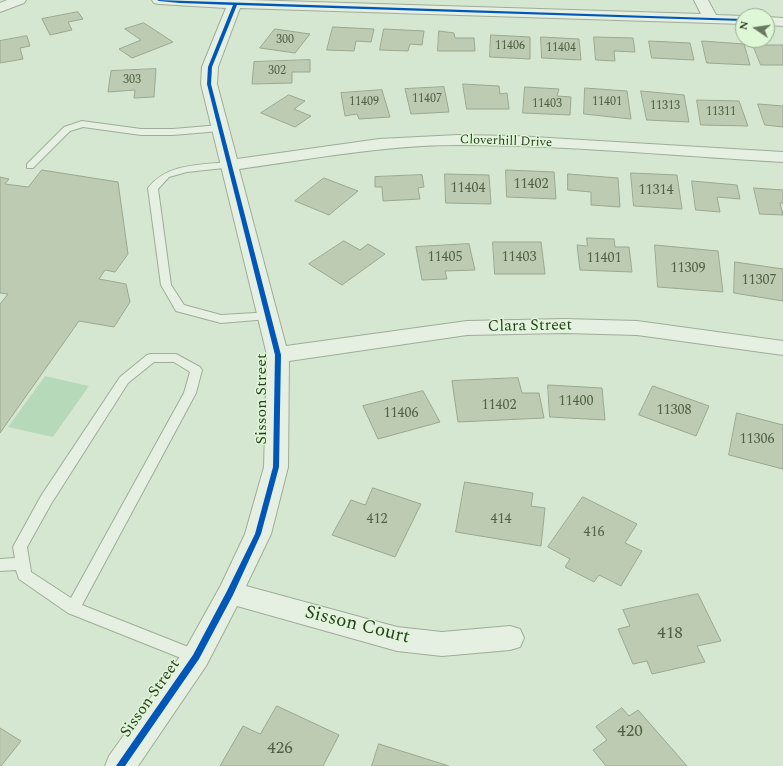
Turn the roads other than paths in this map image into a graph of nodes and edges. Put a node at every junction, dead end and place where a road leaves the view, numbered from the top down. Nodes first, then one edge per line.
1 (19, 0) edge
2 (159, 0) edge
3 (701, 0) edge
4 (235, 4) junction
5 (0, 8) edge
6 (711, 19) junction
7 (735, 20) edge
8 (220, 128) junction
9 (783, 157) edge
10 (230, 165) junction
11 (30, 166) dead end
12 (268, 315) junction
13 (783, 348) edge
14 (278, 355) junction
15 (23, 564) junction
16 (0, 565) edge
17 (230, 593) junction
18 (72, 608) junction
19 (510, 638) dead end
20 (196, 657) junction
21 (120, 766) edge

1 - 5 street
2 - 4 street
3 - 6 street
4 - 6 street
4 - 8 street, Sisson Street
6 - 7 street
8 - 10 street, Sisson Street
8 - 11 lane
9 - 10 street, Cloverhill Drive
10 - 12 street, Sisson Street
10 - 12 lane
12 - 14 street, Sisson Street
13 - 14 street, Clara Street
14 - 17 street, Sisson Street
15 - 16 lane
15 - 18 lane
15 - 18 lane
17 - 19 street, Sisson Court
17 - 20 street, Sisson Street
18 - 20 lane
20 - 21 street, Sisson Street

